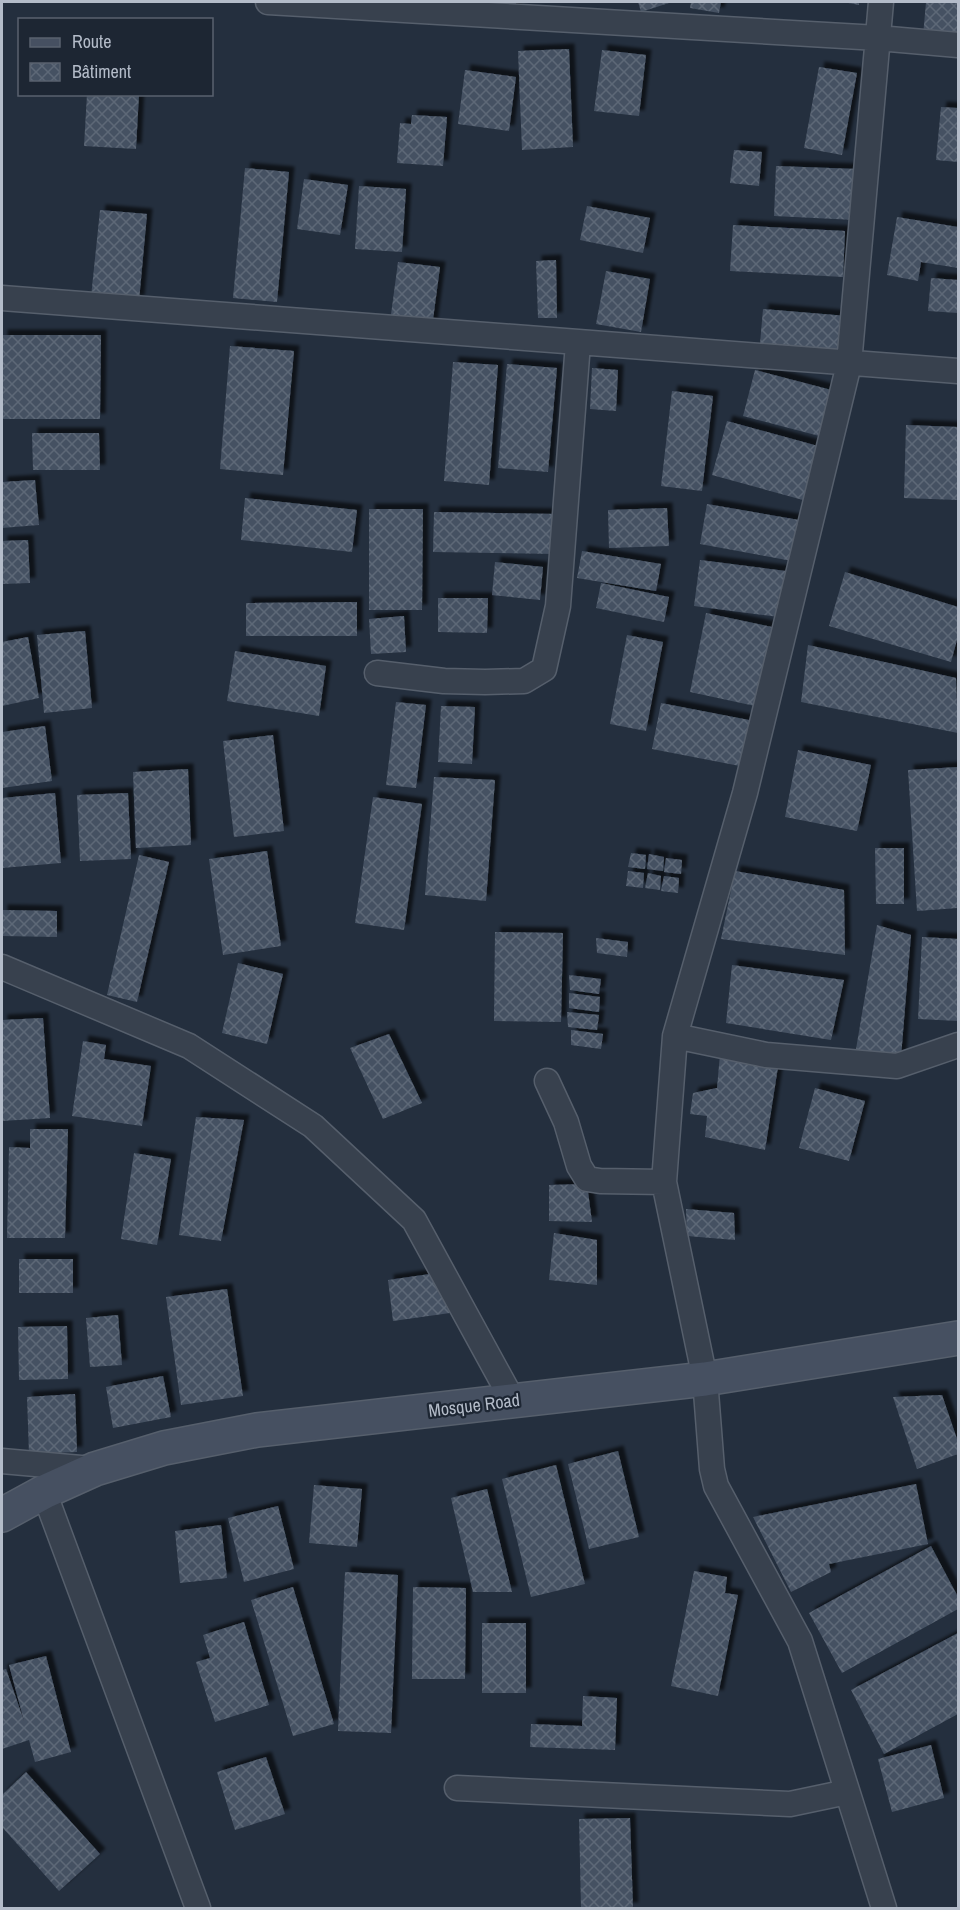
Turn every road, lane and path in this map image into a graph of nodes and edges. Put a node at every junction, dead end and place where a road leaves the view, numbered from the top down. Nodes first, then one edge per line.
1 (277, 2) edge
2 (881, 2) edge
3 (878, 38) junction
4 (958, 45) edge
5 (2, 298) edge
6 (578, 343) junction
7 (849, 364) junction
8 (958, 371) edge
9 (377, 673) dead end
10 (2, 967) edge
11 (675, 1036) junction
12 (958, 1045) edge
13 (547, 1081) dead end
14 (664, 1182) junction
15 (958, 1338) edge
16 (705, 1379) junction
17 (513, 1401) junction
18 (2, 1461) edge
19 (95, 1469) junction
20 (44, 1492) junction
21 (2, 1515) edge
22 (457, 1788) dead end
23 (848, 1792) junction
24 (198, 1908) edge
25 (884, 1908) edge

1 - 3 street
2 - 3 street
3 - 4 street
3 - 7 street
5 - 6 street
6 - 7 street
6 - 9 street
7 - 8 street
7 - 11 street
10 - 17 street
11 - 12 street
11 - 14 street
13 - 14 street
14 - 16 street
15 - 16 street, Mosque Road
16 - 17 street, Mosque Road
16 - 23 street
17 - 19 street, Mosque Road
18 - 19 street
19 - 20 street, Mosque Road
20 - 21 street, Mosque Road
20 - 24 street
22 - 23 street
23 - 25 street

